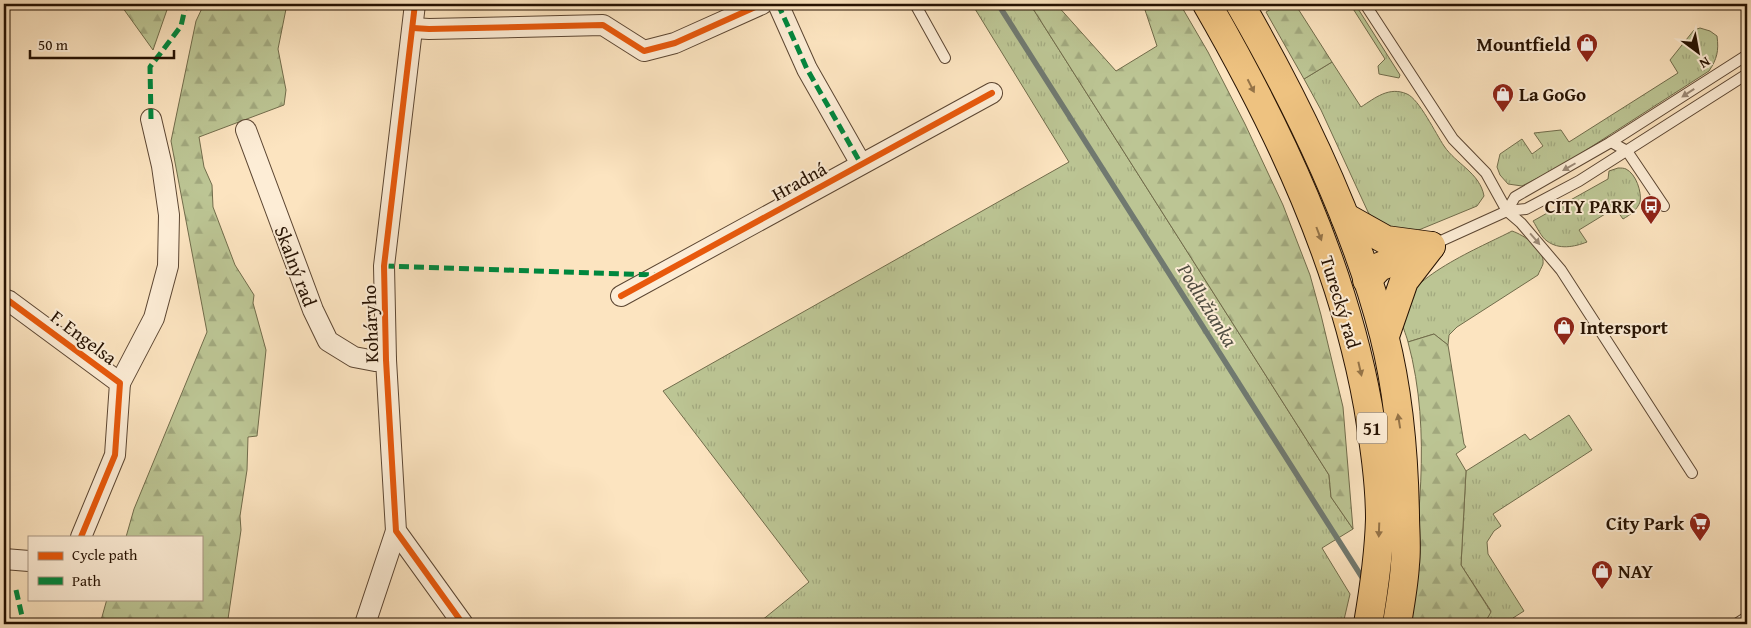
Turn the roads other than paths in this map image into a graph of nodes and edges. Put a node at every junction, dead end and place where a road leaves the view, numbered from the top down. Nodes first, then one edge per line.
1 (415, 4) edge
2 (762, 4) edge
3 (778, 4) edge
4 (915, 4) edge
5 (1206, 4) edge
6 (1240, 4) edge
7 (1365, 4) edge
8 (413, 28) junction
9 (945, 58) dead end
10 (1746, 60) edge
11 (1747, 74) edge
12 (992, 93) dead end
13 (151, 119) dead end
14 (246, 130) dead end
15 (1611, 142) junction
16 (1628, 151) junction
17 (861, 164) junction
18 (1664, 206) dead end
19 (1507, 211) junction
20 (1345, 217) junction
21 (1431, 246) junction
22 (1367, 280) junction
23 (1404, 281) junction
24 (1339, 288) junction
25 (621, 296) dead end
26 (4, 299) edge
27 (1384, 336) junction
28 (386, 360) junction
29 (120, 383) junction
30 (1692, 473) dead end
31 (396, 531) junction
32 (83, 532) edge
33 (4, 559) edge
34 (28, 561) edge
35 (1399, 614) edge
36 (1747, 617) edge
37 (365, 624) edge
38 (463, 624) edge
39 (1368, 624) edge
40 (1736, 624) edge

1 - 8 street, Koháryho
2 - 8 street
3 - 17 street
4 - 9 lane
5 -> 24 main road, Turecký rad / 51
6 - 20 main road, Turecký rad / 51
7 - 19 lane
8 - 28 street, Koháryho
10 -> 15 lane
11 - 16 lane
12 - 17 street, Hradná
13 - 29 street, F. Engelsa
14 - 28 street, Skalný rad
15 - 16 lane
15 -> 19 lane
16 - 18 lane
16 - 19 lane
17 - 25 street, Hradná
19 - 21 lane
19 -> 30 lane
20 - 21 main road
20 - 22 main road, Turecký rad / 51
21 - 22 main road
21 - 23 main road
22 - 23 main road
22 - 24 main road
22 - 27 main road, Turecký rad / 51
23 - 27 main road
24 -> 39 main road, Turecký rad / 51
26 - 29 street, F. Engelsa
35 -> 27 main road, Turecký rad / 51
28 - 31 street, Koháryho
29 - 32 street, F. Engelsa
31 - 37 street
31 - 38 street
33 - 34 street
36 - 40 lane

